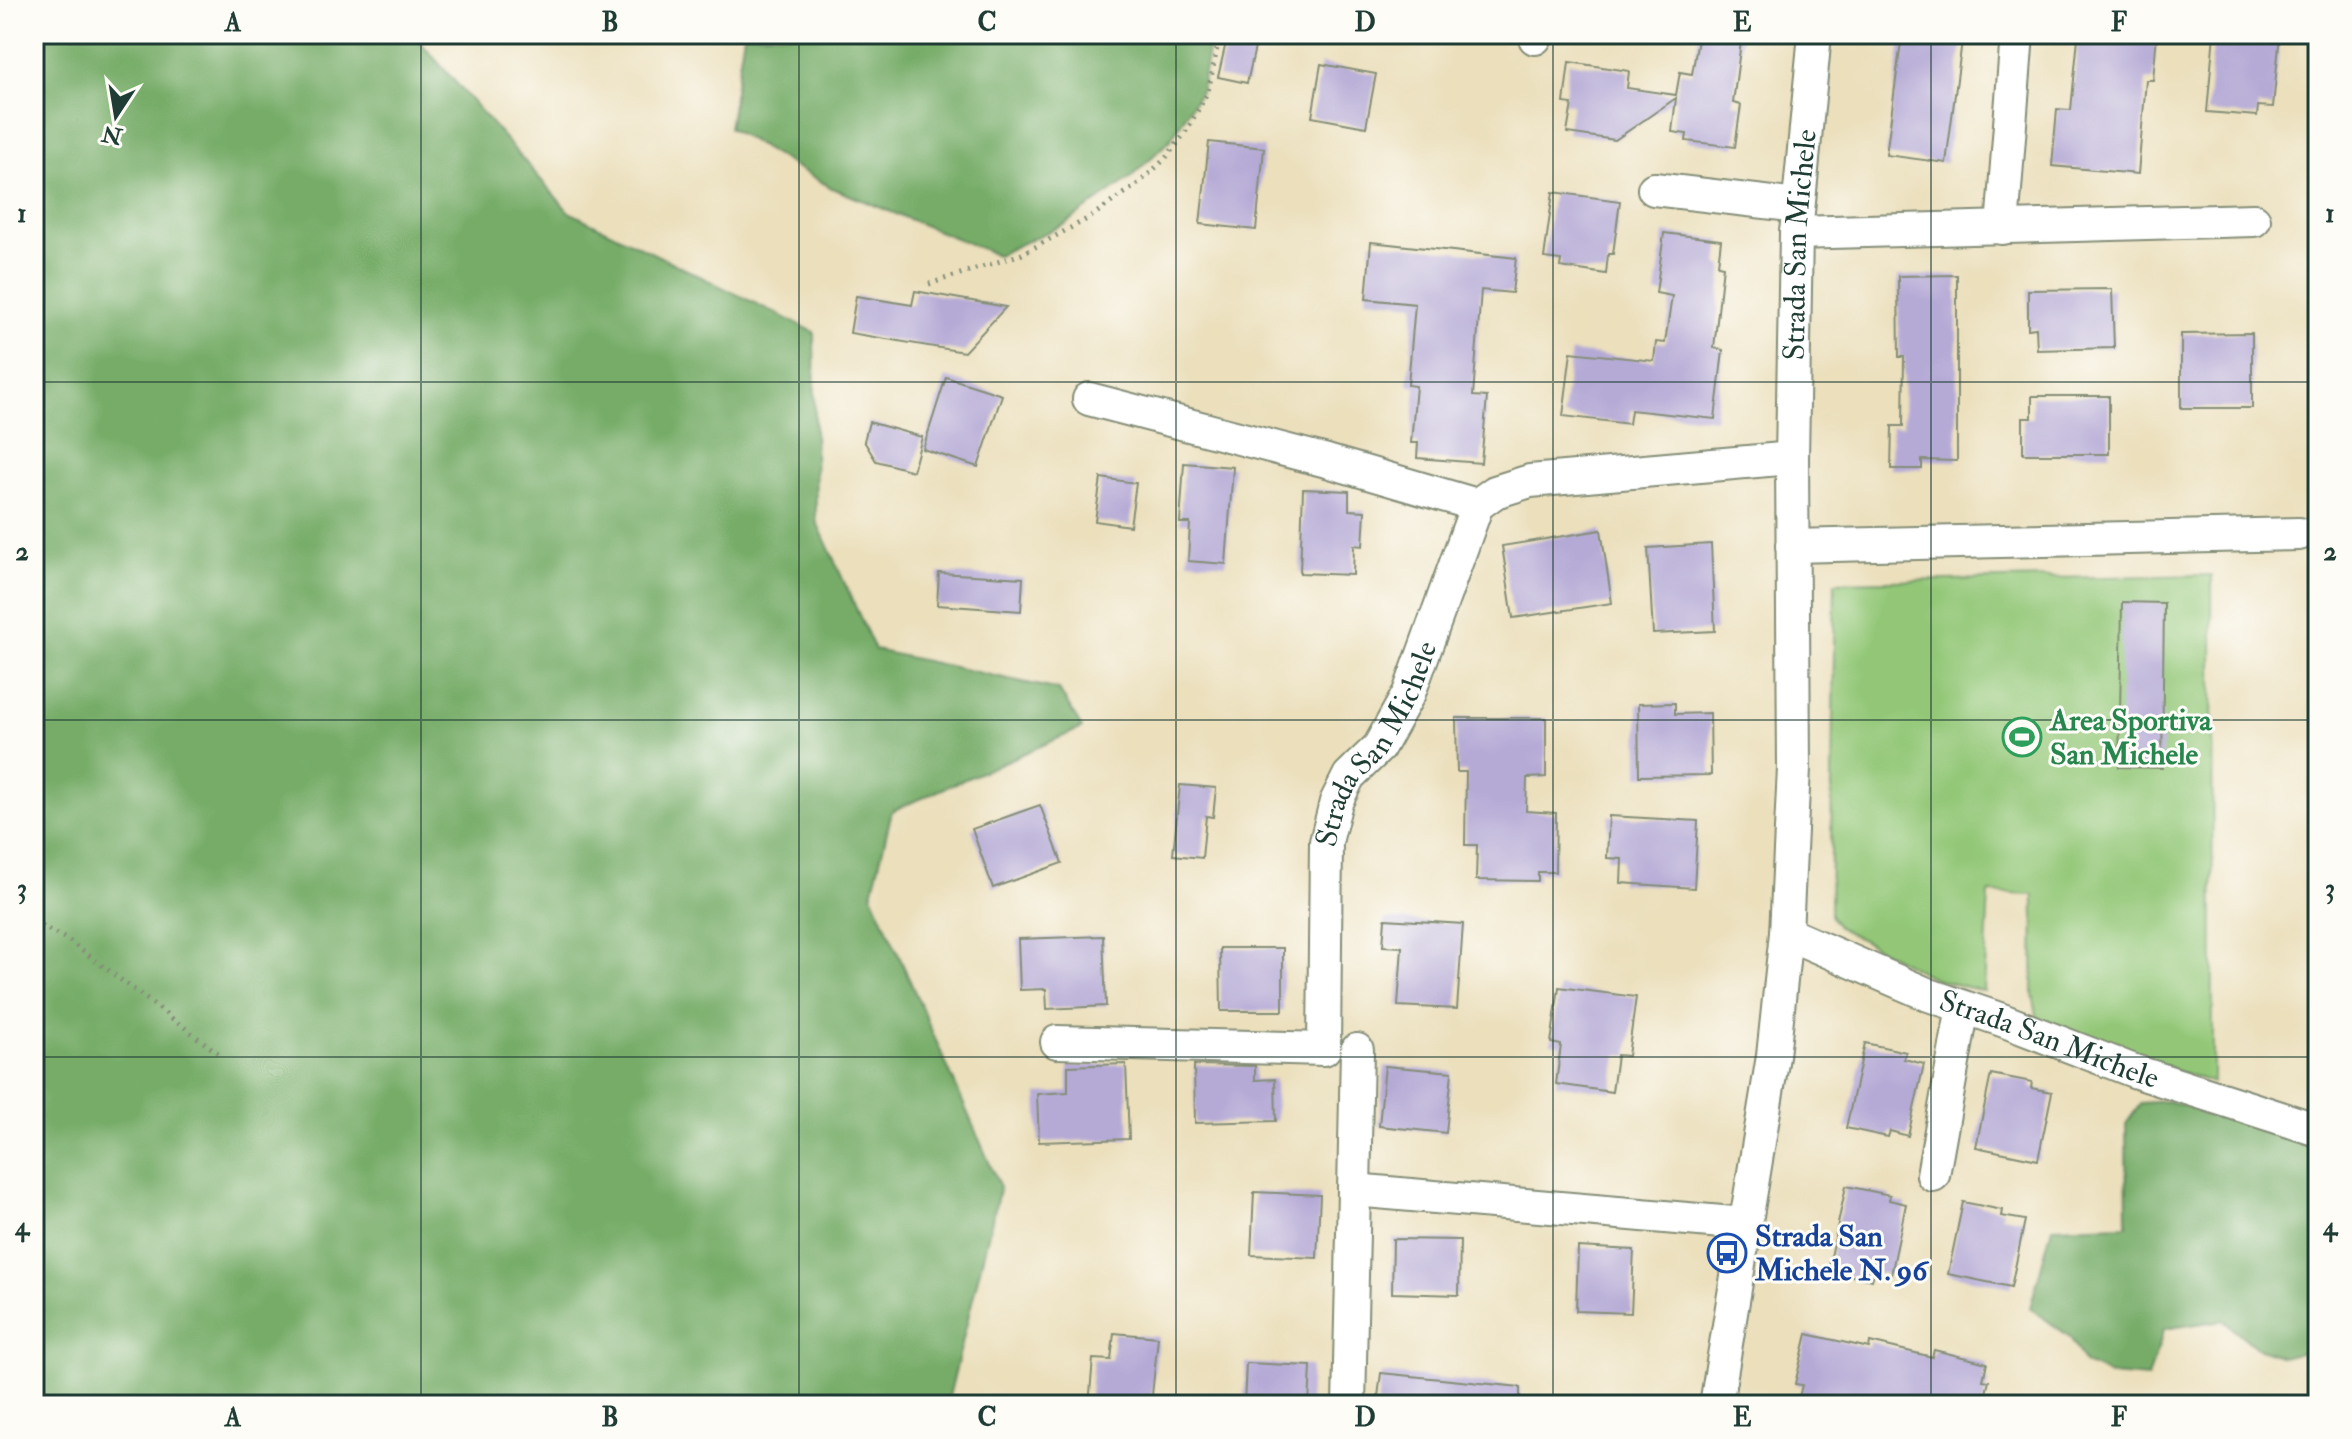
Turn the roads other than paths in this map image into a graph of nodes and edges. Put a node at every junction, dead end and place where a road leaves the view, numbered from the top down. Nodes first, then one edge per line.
1 (1815, 34) edge
2 (2017, 34) edge
3 (1654, 189) dead end
4 (1797, 220) junction
5 (2254, 220) dead end
6 (2002, 228) junction
7 (1089, 399) dead end
8 (1792, 458) junction
9 (1477, 505) junction
10 (2299, 534) dead end
11 (1792, 546) junction
12 (1786, 933) junction
13 (1963, 1007) junction
14 (1057, 1042) dead end
15 (1357, 1050) dead end
16 (2318, 1130) edge
17 (1933, 1175) dead end
18 (1354, 1190) junction
19 (1745, 1224) junction
20 (1349, 1405) edge
21 (1716, 1405) edge

1 - 4 street, Strada San Michele
2 - 6 street
3 - 4 street
4 - 6 street
4 - 8 street, Strada San Michele
5 - 6 street
7 - 9 street
8 - 9 street
8 - 11 street, Strada San Michele
9 - 14 street, Strada San Michele
10 - 11 street
11 - 12 street, Strada San Michele
12 - 13 street, Strada San Michele
12 - 19 street, Strada San Michele
13 - 16 street, Strada San Michele
13 - 17 street
15 - 18 street
18 - 19 street
18 - 20 street
19 - 21 street, Strada San Michele

